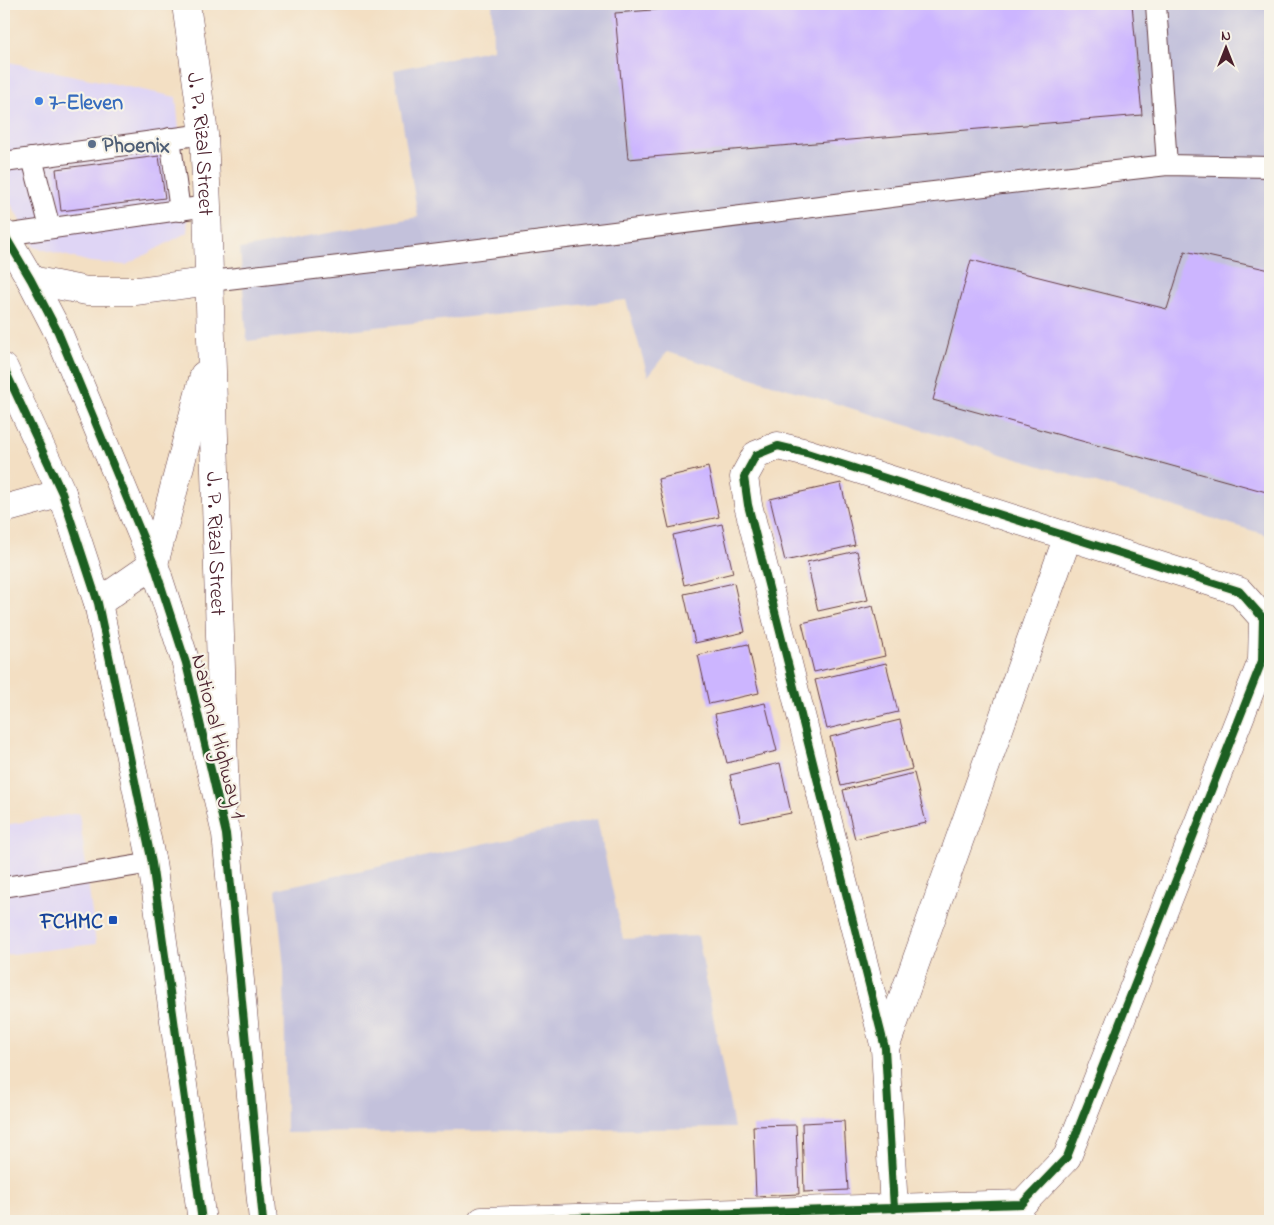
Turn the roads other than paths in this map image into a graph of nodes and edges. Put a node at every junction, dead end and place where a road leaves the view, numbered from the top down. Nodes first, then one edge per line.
1 (186, 4) edge
2 (1156, 4) edge
3 (204, 134) junction
4 (170, 138) junction
5 (32, 158) junction
6 (4, 162) edge
7 (1168, 165) junction
8 (1270, 167) edge
9 (207, 206) junction
10 (180, 211) junction
11 (50, 228) junction
12 (4, 234) edge
13 (31, 280) junction
14 (211, 281) junction
15 (213, 344) junction
16 (4, 368) edge
17 (62, 493) junction
18 (4, 509) edge
19 (1068, 536) junction
20 (154, 564) junction
21 (98, 603) junction
22 (226, 834) junction
23 (152, 862) junction
24 (4, 887) edge
25 (885, 1048) junction
26 (894, 1209) junction
27 (202, 1221) edge
28 (263, 1221) edge
29 (482, 1221) edge

1 - 3 main road, J. P. Rizal Street
2 - 7 lane
3 - 4 lane
3 - 9 main road, J. P. Rizal Street
4 - 5 lane
4 - 10 lane
5 - 6 lane
5 - 11 lane
7 - 8 lane
7 - 14 lane
9 - 10 lane
9 - 14 main road, J. P. Rizal Street
10 - 11 lane
11 - 12 lane
12 - 13 main road, National Highway 1
13 - 14 main road
13 - 20 main road, National Highway 1
14 - 15 main road, J. P. Rizal Street
15 - 20 main road, J. P. Rizal Street
15 - 22 main road, J. P. Rizal Street
16 - 17 main road
17 - 18 main road
17 - 21 main road
19 - 25 main road
19 - 25 main road
19 - 26 main road
20 - 21 main road
20 - 22 main road, National Highway 1
21 - 23 main road
22 - 28 main road, National Highway 1
23 - 24 lane
23 - 27 main road
25 - 26 main road
26 - 29 main road

